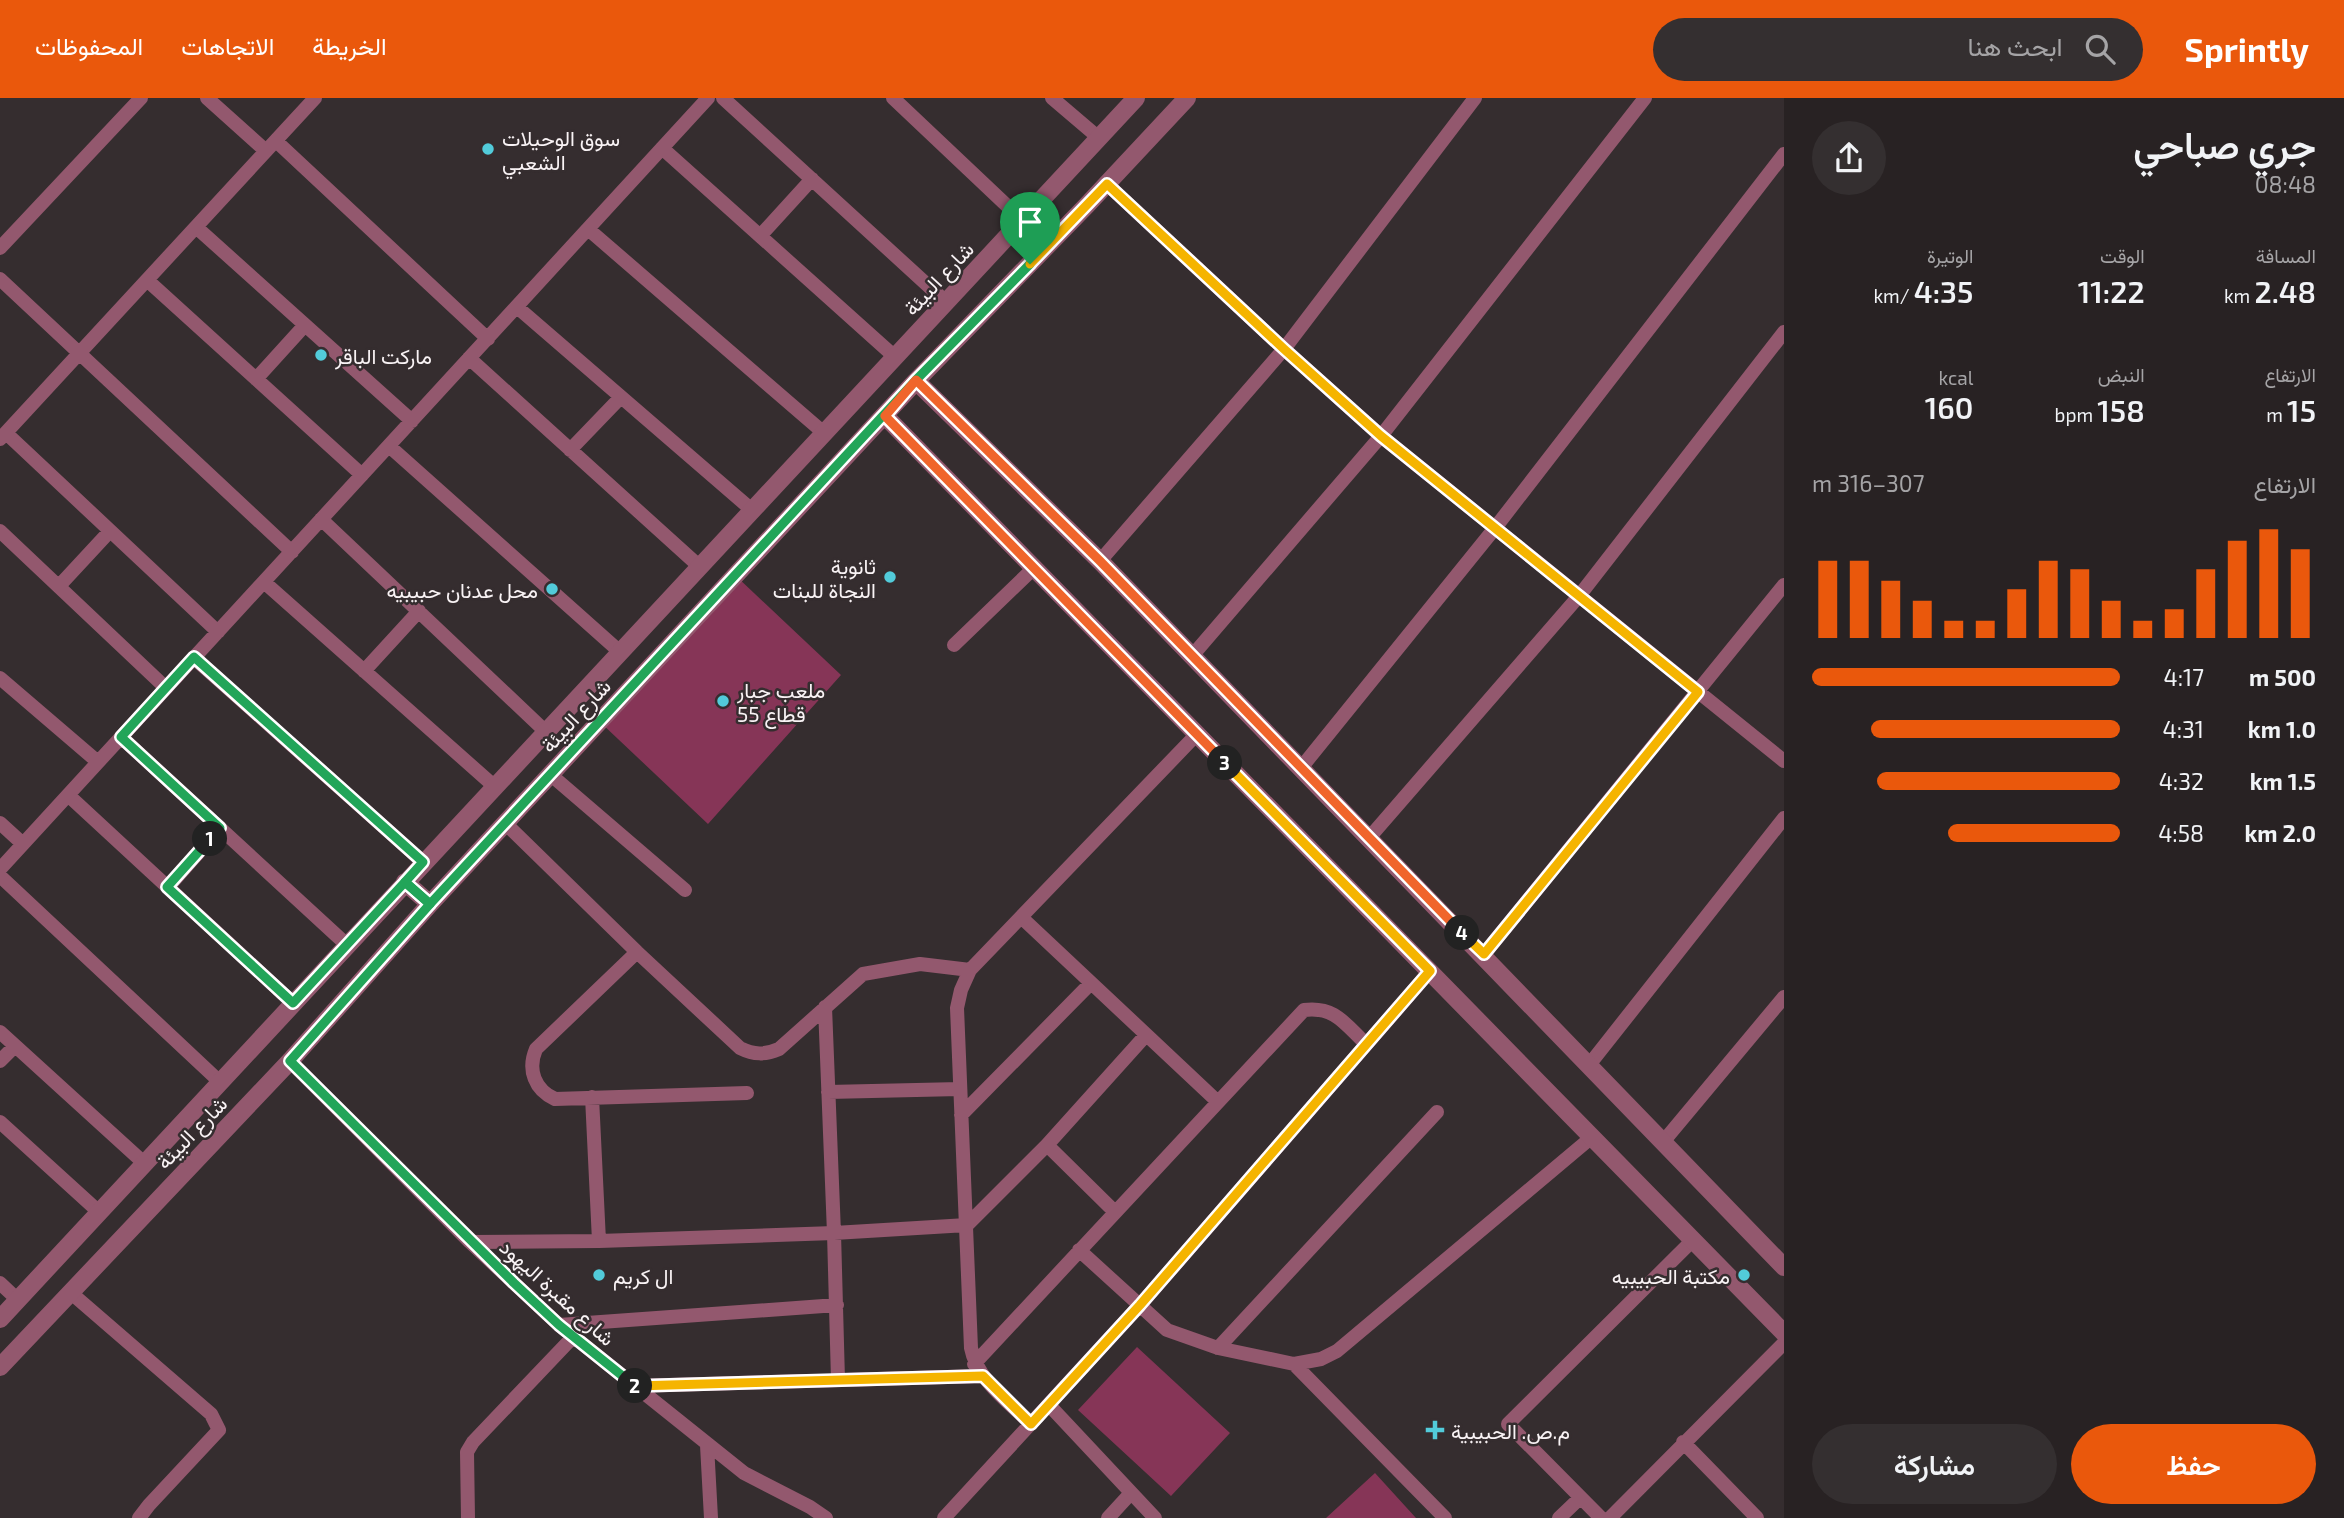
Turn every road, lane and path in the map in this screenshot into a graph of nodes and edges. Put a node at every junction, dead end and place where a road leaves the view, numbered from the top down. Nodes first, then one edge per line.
1 (141, 98) edge
2 (207, 98) edge
3 (315, 98) edge
4 (708, 98) edge
5 (723, 98) edge
6 (893, 98) edge
7 (1052, 98) edge
8 (1136, 98) edge
9 (1187, 98) edge
10 (1475, 98) edge
11 (1645, 98) edge
12 (1099, 138) junction
13 (271, 146) junction
14 (662, 148) junction
15 (1784, 154) edge
16 (812, 179) junction
17 (1107, 184) junction
18 (1022, 220) junction
19 (196, 227) junction
20 (587, 229) junction
21 (760, 236) junction
22 (0, 248) edge
23 (0, 279) edge
24 (147, 280) junction
25 (946, 302) junction
26 (517, 307) junction
27 (305, 325) junction
28 (1784, 332) edge
29 (488, 339) junction
30 (1284, 349) junction
31 (79, 353) junction
32 (895, 357) junction
33 (469, 358) junction
34 (256, 379) junction
35 (916, 380) junction
36 (621, 397) junction
37 (885, 416) junction
38 (412, 421) junction
39 (824, 433) junction
40 (3, 436) edge
41 (1381, 436) junction
42 (388, 446) junction
43 (570, 450) junction
44 (362, 475) junction
45 (752, 510) junction
46 (321, 519) junction
47 (1495, 528) junction
48 (0, 531) edge
49 (110, 531) junction
50 (292, 552) junction
51 (1100, 561) junction
52 (699, 567) junction
53 (1034, 568) junction
54 (264, 582) junction
55 (1784, 585) edge
56 (58, 586) junction
57 (1579, 596) junction
58 (419, 611) junction
59 (218, 632) junction
60 (954, 645) dead end
61 (619, 651) junction
62 (1192, 656) junction
63 (194, 657) junction
64 (364, 671) junction
65 (0, 678) edge
66 (166, 688) junction
67 (1698, 692) junction
68 (545, 731) junction
69 (1197, 734) junction
70 (121, 737) junction
71 (1784, 761) edge
72 (98, 762) junction
73 (1301, 768) junction
74 (551, 775) junction
75 (494, 786) junction
76 (68, 795) junction
77 (1784, 818) edge
78 (0, 823) edge
79 (506, 824) junction
80 (220, 828) junction
81 (1369, 838) junction
82 (23, 844) junction
83 (423, 862) junction
84 (0, 869) edge
85 (0, 876) edge
86 (405, 882) junction
87 (167, 887) junction
88 (685, 890) dead end
89 (430, 904) junction
90 (1021, 917) junction
91 (346, 945) junction
92 (637, 952) junction
93 (1484, 954) junction
94 (970, 970) junction
95 (1430, 971) junction
96 (1091, 983) junction
97 (1784, 997) edge
98 (293, 1003) junction
99 (825, 1007) junction
100 (0, 1032) edge
101 (1146, 1035) junction
102 (1366, 1044) junction
103 (15, 1046) junction
104 (0, 1061) edge
105 (290, 1061) junction
106 (1589, 1065) junction
107 (219, 1082) junction
108 (961, 1090) junction
109 (828, 1092) junction
110 (747, 1093) dead end
111 (592, 1097) junction
112 (1218, 1102) junction
113 (1437, 1112) dead end
114 (961, 1115) junction
115 (0, 1122) edge
116 (1592, 1137) junction
117 (1663, 1142) junction
118 (1047, 1145) junction
119 (144, 1163) junction
120 (99, 1212) junction
121 (1115, 1212) junction
122 (967, 1225) junction
123 (834, 1233) junction
124 (1693, 1240) junction
125 (470, 1241) junction
126 (598, 1241) junction
127 (1079, 1250) junction
128 (1782, 1261) edge
129 (0, 1283) edge
130 (69, 1292) junction
131 (18, 1300) junction
132 (837, 1305) junction
133 (1140, 1305) junction
134 (0, 1319) edge
135 (559, 1325) junction
136 (1784, 1333) edge
137 (573, 1337) junction
138 (1784, 1343) edge
139 (1218, 1348) junction
140 (974, 1364) junction
141 (1294, 1364) junction
142 (0, 1367) edge
143 (983, 1376) junction
144 (838, 1380) junction
145 (633, 1386) junction
146 (1049, 1405) junction
147 (1031, 1424) junction
148 (1684, 1442) junction
149 (707, 1445) junction
150 (1132, 1493) junction
151 (1580, 1498) junction
152 (139, 1518) edge
153 (468, 1518) edge
154 (711, 1518) edge
155 (826, 1518) edge
156 (944, 1518) edge
157 (1108, 1518) edge
158 (1155, 1518) edge
159 (1445, 1518) edge
160 (1559, 1518) edge
161 (1601, 1518) edge
162 (1610, 1518) edge
163 (1757, 1518) edge

1 - 22 street
2 - 13 street
3 - 13 street
4 - 14 street
5 - 16 street
6 - 18 street
7 - 12 street
8 - 12 street, شارع البيئة
9 - 17 street, شارع البيئة
10 - 30 street
11 - 41 street
12 - 18 street, شارع البيئة
13 - 19 street
13 - 29 street
14 - 20 street
14 - 21 street
15 - 47 street
16 - 21 street
16 - 25 street
17 - 30 street
17 - 35 street, شارع البيئة
18 - 25 street, شارع البيئة
19 - 24 street
19 - 27 street
20 - 26 street
20 - 39 street
21 - 32 street
23 - 31 street
24 - 31 street
24 - 34 street
25 - 32 street, شارع البيئة
26 - 29 street
26 - 36 street
27 - 34 street
27 - 38 street
28 - 57 street
29 - 33 street
30 - 41 street
30 - 51 street
31 - 40 street
31 - 50 street
32 - 39 street, شارع البيئة
33 - 38 street
33 - 43 street
34 - 44 street
35 - 37 street, شارع البيئة
35 - 51 street
36 - 43 street
36 - 45 street
37 - 53 street
37 - 74 street, شارع البيئة
38 - 42 street
39 - 45 street, شارع البيئة
40 - 49 street
41 - 47 street
41 - 62 street
42 - 44 street
42 - 61 street
43 - 52 street
44 - 46 street
45 - 52 street, شارع البيئة
46 - 50 street
46 - 58 street
47 - 57 street
47 - 73 street
48 - 56 street
49 - 56 street
49 - 59 street
50 - 54 street
51 - 62 street
52 - 61 street, شارع البيئة
53 - 60 street
53 - 69 street
54 - 59 street
54 - 64 street
55 - 67 street
56 - 66 street
57 - 67 street
57 - 81 street
58 - 64 street
58 - 68 street
59 - 63 street
61 - 68 street, شارع البيئة
62 - 73 street
63 - 66 street
63 - 83 street
64 - 75 street
65 - 72 street
66 - 70 street
67 - 71 street
67 - 93 street
68 - 75 street, شارع البيئة
69 - 90 street
69 - 95 street
70 - 72 street
70 - 80 street
72 - 76 street
73 - 81 street
74 - 79 street, شارع البيئة
74 - 88 street
75 - 83 street, شارع البيئة
76 - 82 street
76 - 87 street
77 - 106 street
78 - 82 street
79 - 89 street, شارع البيئة
79 - 92 street
80 - 87 street
80 - 91 street
81 - 93 street
82 - 84 street
83 - 86 street, شارع البيئة
85 - 107 street
86 - 89 street
86 - 91 street, شارع البيئة
87 - 98 street
89 - 105 street, شارع البيئة
90 - 94 street
90 - 96 street
91 - 98 street, شارع البيئة
92 - 99 street
92 - 111 street
93 - 106 street
94 - 99 street
94 - 108 street
95 - 102 street
95 - 116 street
96 - 101 street
96 - 114 street
97 - 117 street
98 - 107 street, شارع البيئة
99 - 109 street
100 - 103 street
101 - 112 street
101 - 118 street
102 - 112 street
102 - 133 street
103 - 104 street
103 - 119 street
105 - 125 street, شارع مقبرة اليهود
105 - 130 street, شارع البيئة
106 - 117 street
107 - 119 street, شارع البيئة
108 - 109 street
108 - 114 street
109 - 123 street
110 - 111 street
111 - 126 street
112 - 121 street
113 - 139 street
114 - 122 street
115 - 120 street
116 - 124 street
116 - 141 street
117 - 128 street
118 - 121 street
118 - 122 street
119 - 120 street, شارع البيئة
120 - 131 street, شارع البيئة
121 - 127 street
122 - 123 street
122 - 140 street
123 - 126 street
123 - 132 street
124 - 136 street
124 - 151 street
125 - 126 street
125 - 135 street, شارع مقبرة اليهود
127 - 133 street
127 - 140 street
129 - 131 street
130 - 142 street, شارع البيئة
130 - 152 street
131 - 134 street, شارع البيئة
132 - 135 street
132 - 144 street
133 - 139 street
133 - 146 street
135 - 137 street, شارع مقبرة اليهود
137 - 145 street, شارع مقبرة اليهود
137 - 153 street
138 - 148 street
139 - 141 street
140 - 143 street
141 - 159 street
143 - 144 street
143 - 147 street
144 - 145 street
145 - 149 street, شارع مقبرة اليهود
146 - 147 street
146 - 150 street
147 - 156 street
148 - 162 street
148 - 163 street
149 - 154 street
149 - 155 street, شارع مقبرة اليهود
150 - 157 street
150 - 158 street
151 - 160 street
151 - 161 street

